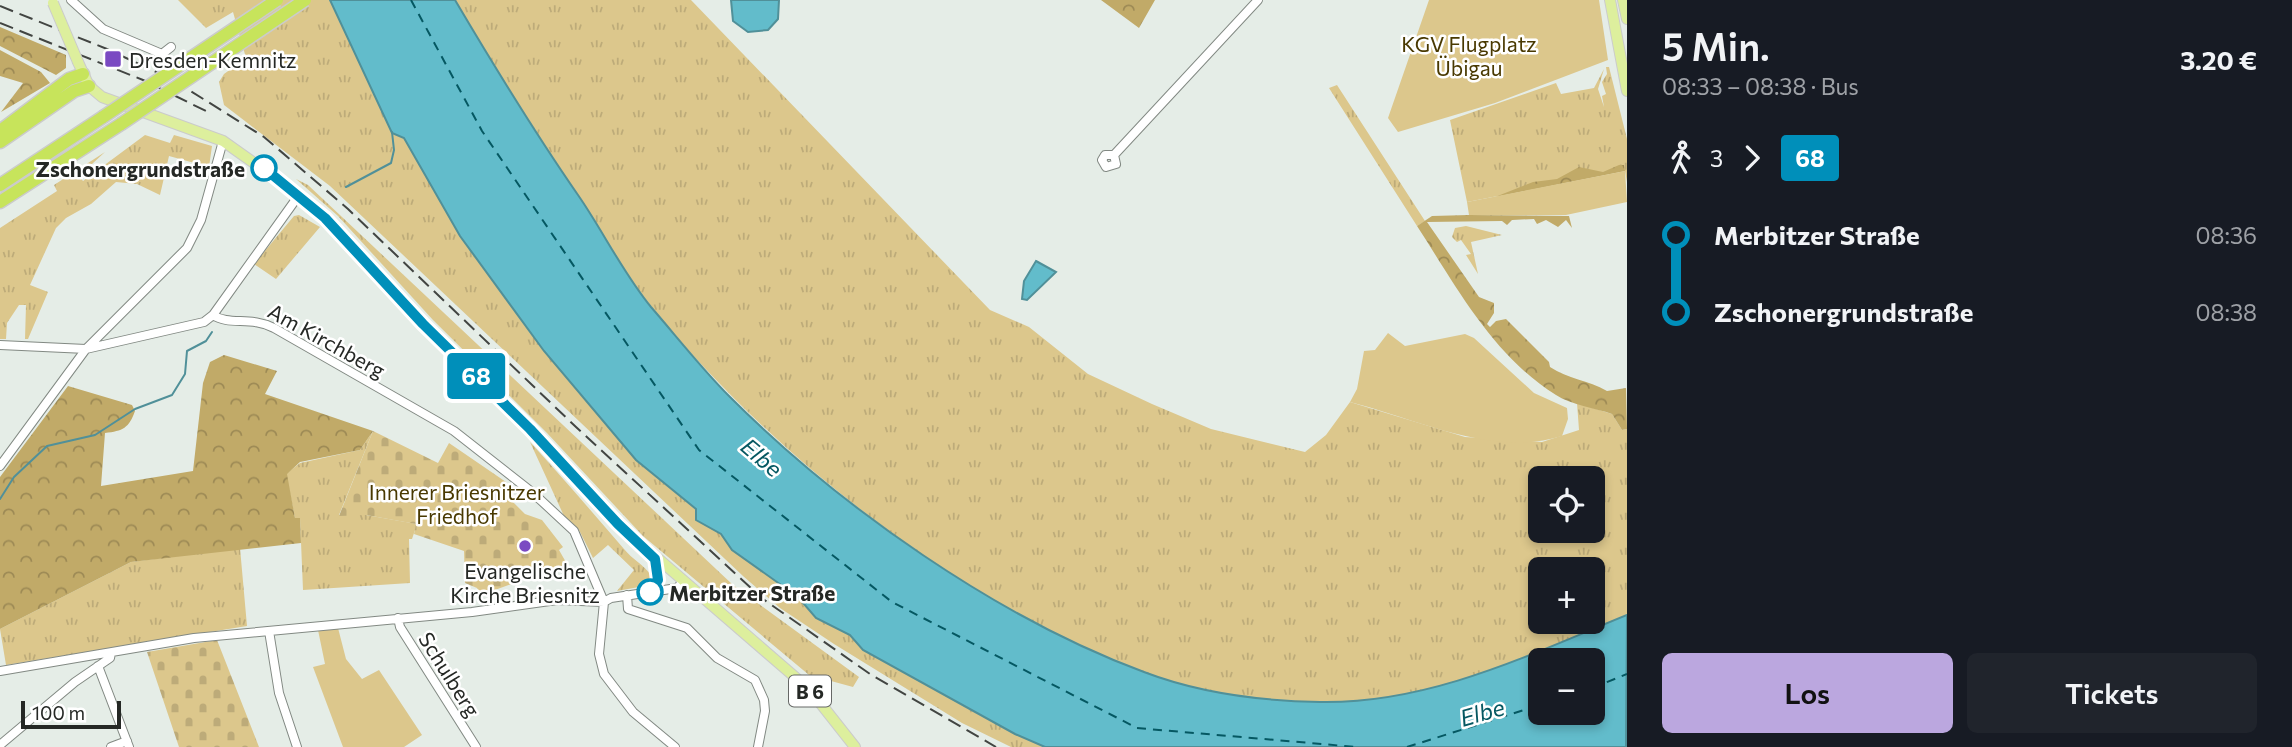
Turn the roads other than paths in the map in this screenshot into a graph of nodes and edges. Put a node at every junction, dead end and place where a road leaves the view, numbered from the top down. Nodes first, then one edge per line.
1 (71, 0) edge
2 (277, 0) edge
3 (305, 0) edge
4 (1258, 0) edge
5 (1609, 0) edge
6 (1623, 0) edge
7 (52, 1) edge
8 (1627, 19) edge
9 (1623, 46) edge
10 (172, 47) dead end
11 (83, 74) junction
12 (1627, 91) edge
13 (0, 131) edge
14 (223, 141) junction
15 (0, 142) edge
16 (1114, 155) dead end
17 (0, 184) edge
18 (299, 195) junction
19 (0, 202) edge
20 (213, 315) junction
21 (0, 345) edge
22 (86, 349) junction
23 (0, 466) edge
24 (655, 559) junction
25 (683, 582) junction
26 (648, 592) junction
27 (627, 595) junction
28 (604, 603) junction
29 (398, 618) junction
30 (269, 631) junction
31 (111, 653) junction
32 (98, 666) junction
33 (0, 671) edge
34 (128, 744) edge
35 (0, 745) edge
36 (111, 747) edge
37 (297, 747) edge
38 (476, 747) edge
39 (675, 747) edge
40 (758, 747) edge
41 (855, 747) edge

1 - 10 street
2 - 17 highway, bridge
3 - 19 highway, bridge
4 - 16 street
5 - 9 main road
6 - 8 main road
7 - 11 main road, bridge
9 - 12 main road
11 - 13 highway
11 - 14 main road, B 6
11 - 15 highway
14 - 18 main road, B 6
14 - 22 street
18 - 20 street
18 - 24 main road, B 6
20 - 22 street
20 - 28 street, Am Kirchberg
21 - 22 street
22 - 23 street
24 - 25 main road, B 6
24 - 26 street
25 - 26 street
25 - 41 main road, B 6
26 - 27 street
27 - 28 street
27 - 40 street
28 - 29 street
28 - 39 street
29 - 30 street
29 - 38 street, Schulberg
30 - 31 street
30 - 37 street
31 - 32 street
31 - 33 street
32 - 34 street
32 - 35 street
34 - 36 street

